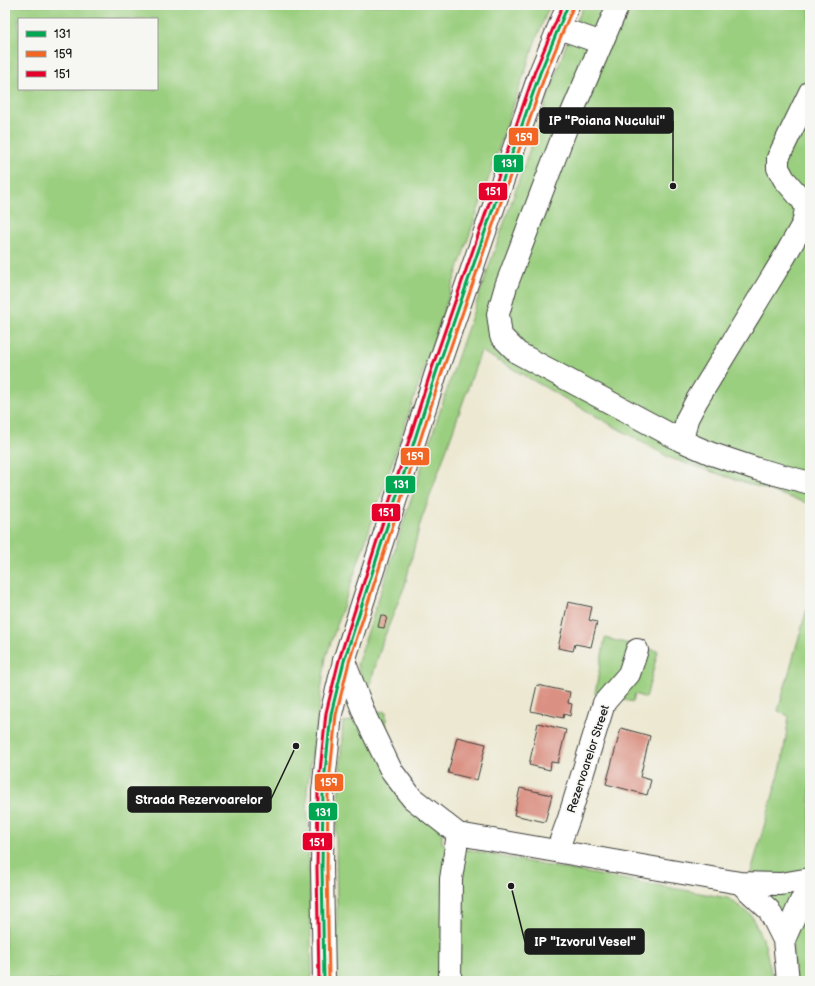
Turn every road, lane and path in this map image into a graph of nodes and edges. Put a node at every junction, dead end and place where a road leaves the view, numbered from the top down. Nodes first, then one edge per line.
1 (568, 5) edge
2 (618, 5) edge
3 (558, 28) junction
4 (602, 43) junction
5 (810, 92) edge
6 (682, 440) junction
7 (810, 483) edge
8 (637, 650) dead end
9 (344, 661) junction
10 (458, 834) junction
11 (557, 851) junction
12 (810, 879) edge
13 (740, 883) junction
14 (810, 889) edge
15 (784, 940) junction
16 (324, 981) edge
17 (450, 981) edge
18 (788, 981) edge

1 - 3 street
2 - 4 street
3 - 4 street
3 - 9 street
4 - 6 street
5 - 6 street
6 - 7 street
8 - 11 street, Rezervoarelor Street
9 - 10 street
9 - 16 street
10 - 11 street
10 - 17 street
11 - 13 street
12 - 13 street
13 - 15 street
14 - 15 street
15 - 18 street

